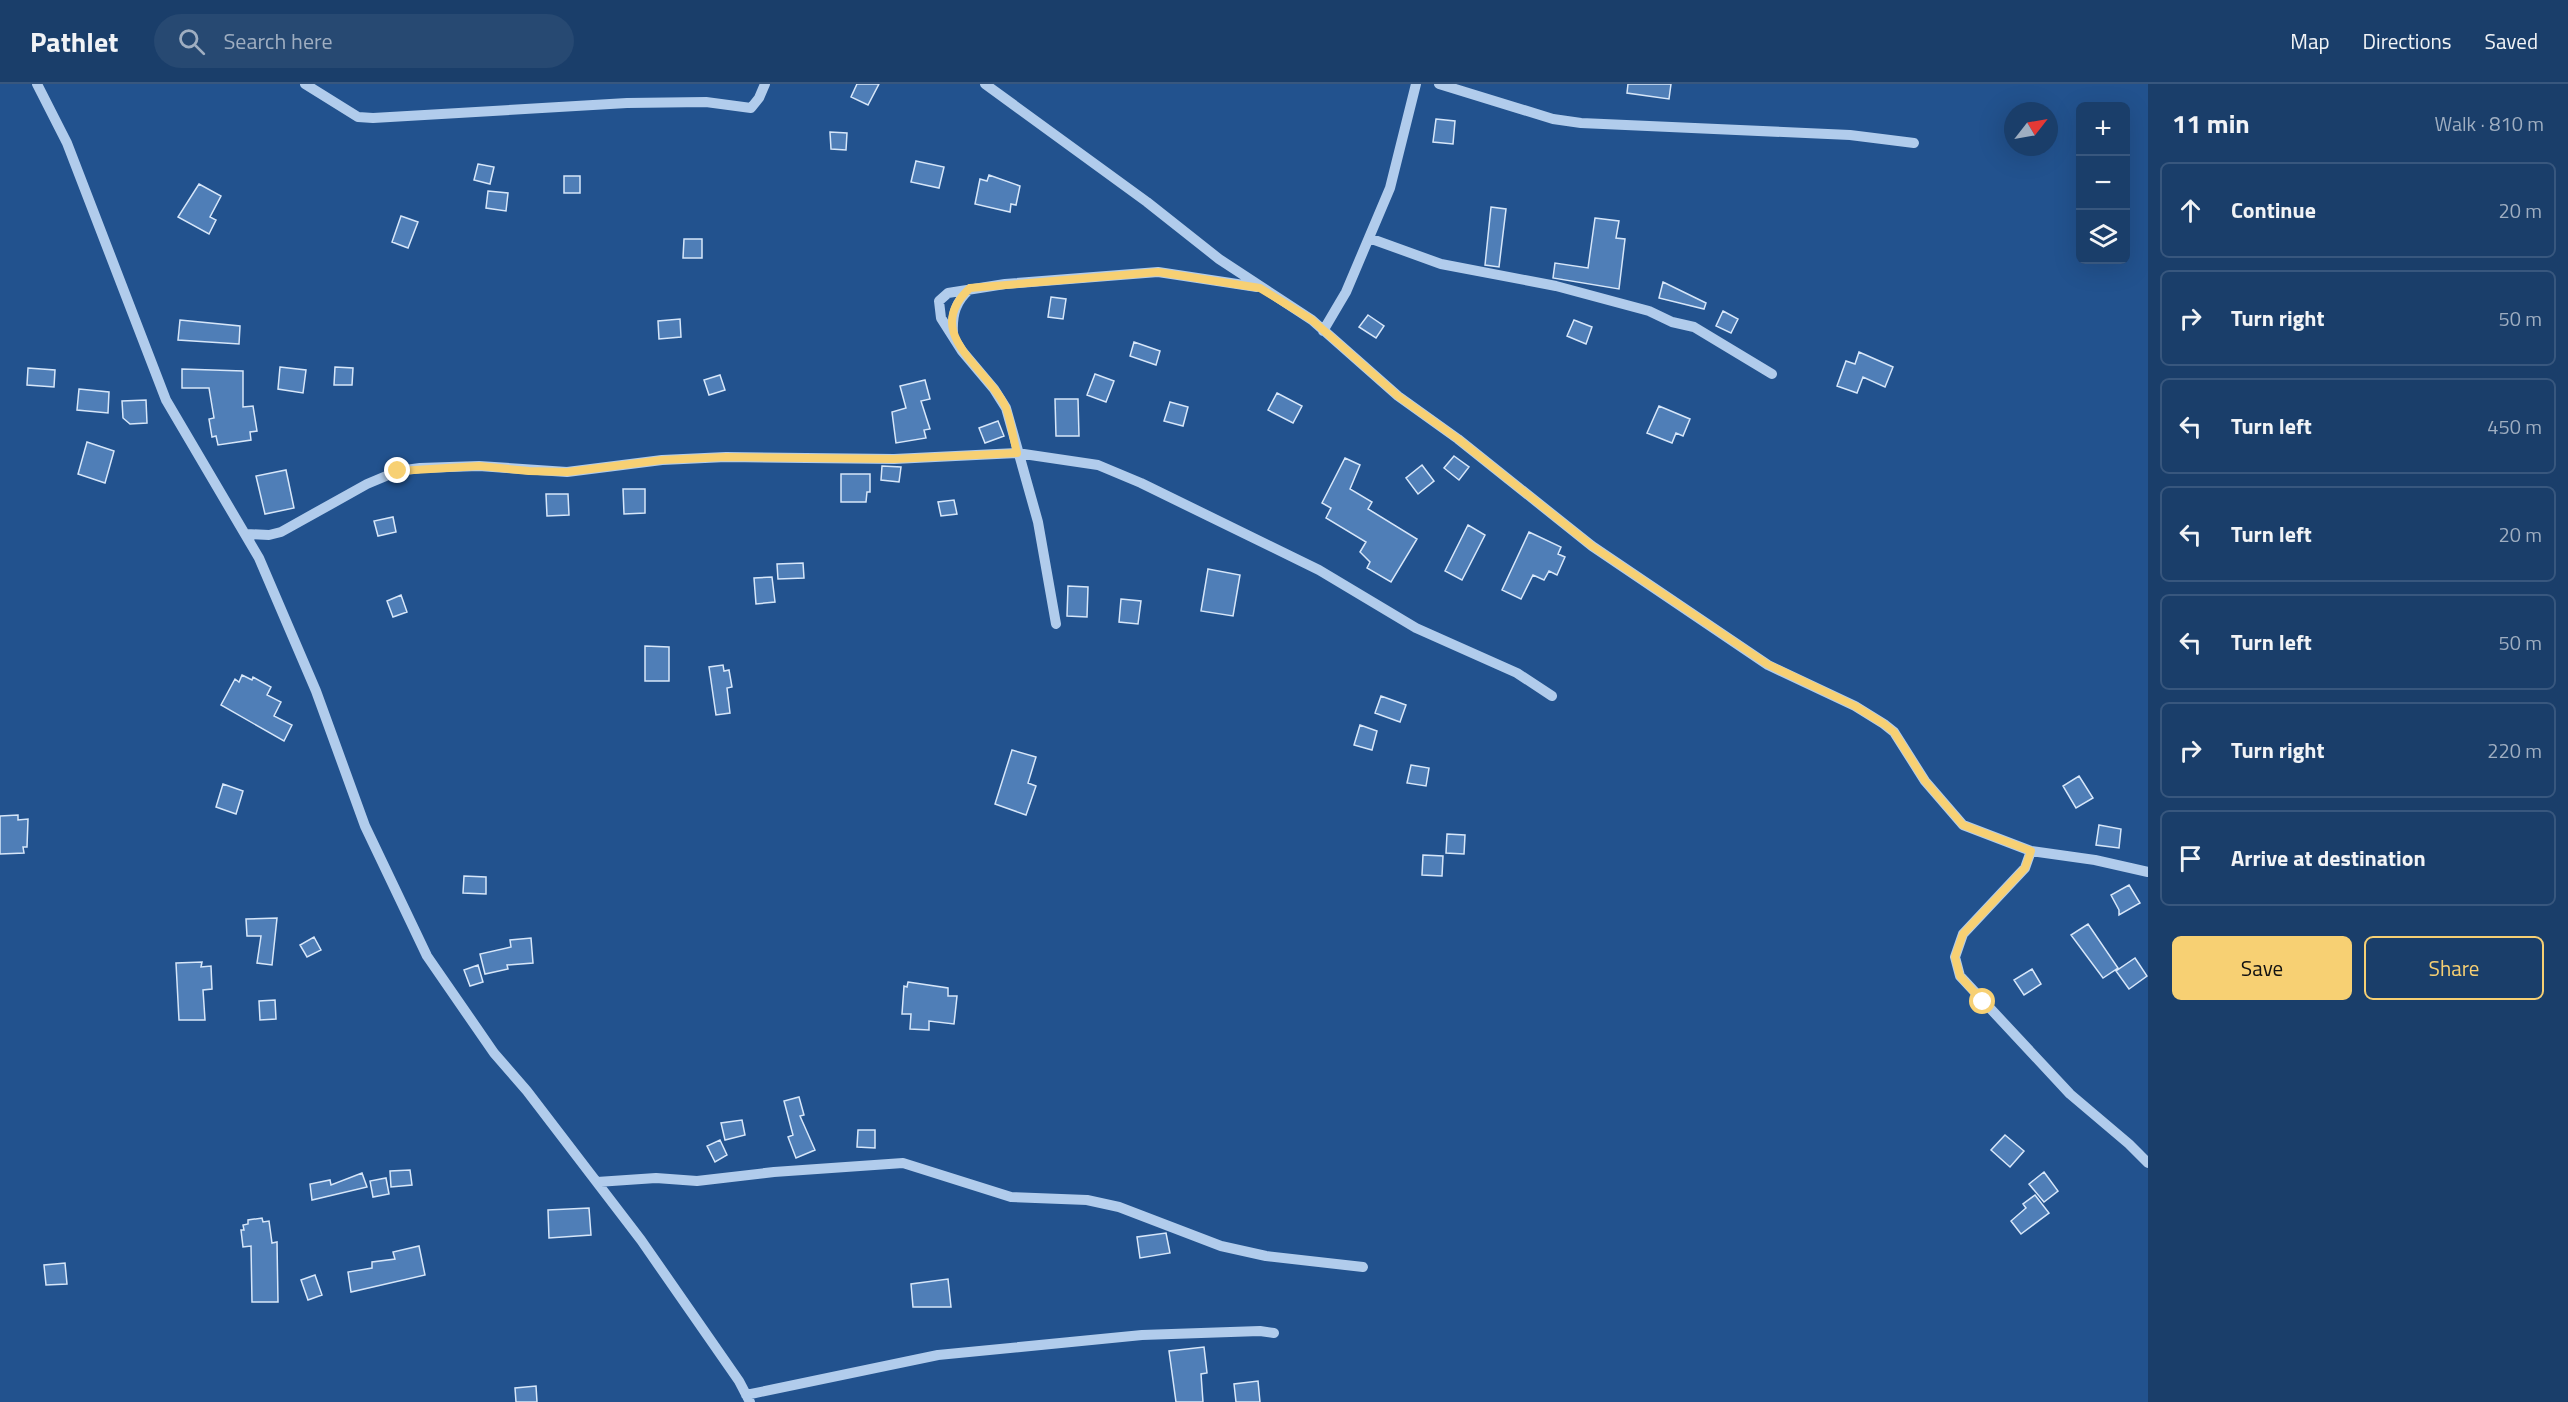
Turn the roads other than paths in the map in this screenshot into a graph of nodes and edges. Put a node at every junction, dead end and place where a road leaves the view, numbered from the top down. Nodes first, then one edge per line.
1 (37, 84) edge
2 (305, 84) edge
3 (765, 84) edge
4 (985, 84) edge
5 (1416, 84) edge
6 (1439, 84) edge
7 (1914, 143) dead end
8 (1369, 238) junction
9 (970, 288) junction
10 (1260, 288) junction
11 (1323, 331) junction
12 (953, 335) junction
13 (1772, 374) dead end
14 (1017, 453) junction
15 (246, 534) junction
16 (1056, 624) dead end
17 (1552, 696) dead end
18 (2031, 851) junction
19 (2148, 872) edge
20 (2148, 1163) edge
21 (597, 1182) junction
22 (1363, 1267) dead end
23 (1274, 1333) dead end
24 (748, 1399) edge

1 - 15 street
2 - 3 street
4 - 10 street
5 - 8 street
6 - 7 street
8 - 11 street
8 - 13 street
9 - 10 street
9 - 12 street
9 - 12 street
10 - 11 street
11 - 18 street
12 - 14 street
14 - 15 street
14 - 16 street
14 - 17 street
15 - 21 street
18 - 19 street
18 - 20 street
21 - 22 street
21 - 24 street
23 - 24 street

